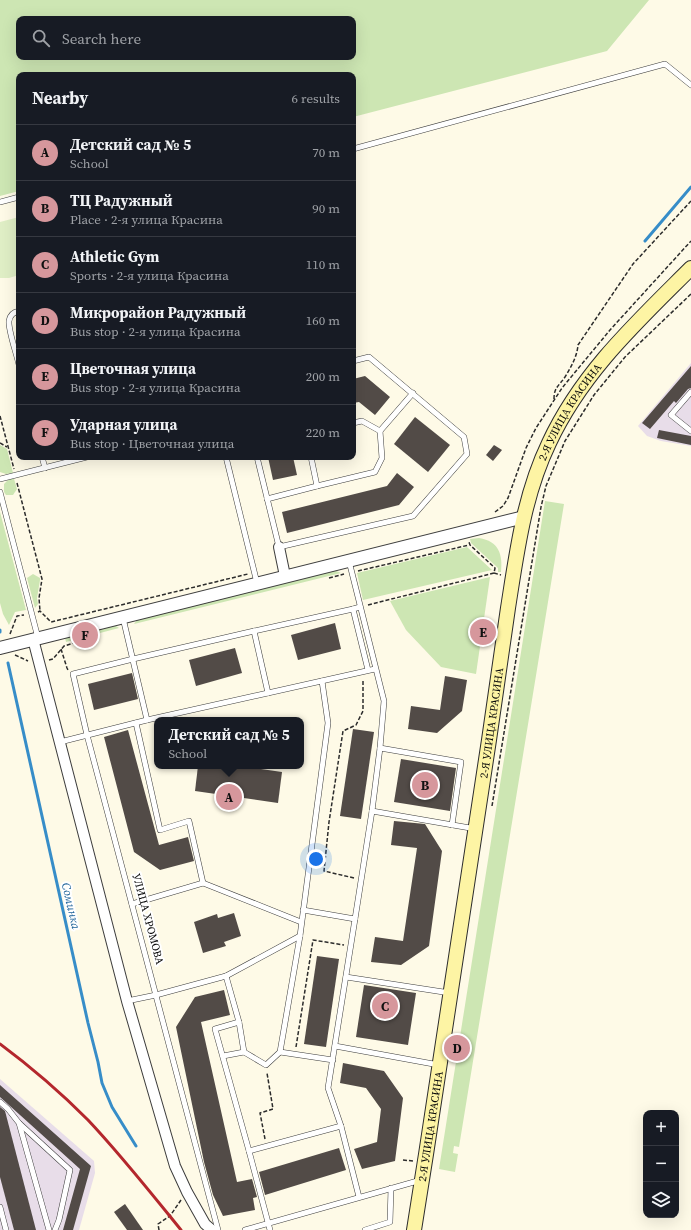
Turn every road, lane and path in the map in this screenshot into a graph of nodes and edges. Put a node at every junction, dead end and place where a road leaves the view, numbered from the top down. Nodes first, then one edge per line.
1 (691, 85) edge
2 (356, 148) edge
3 (16, 198) edge
4 (691, 201) edge
5 (0, 202) edge
6 (691, 268) edge
7 (691, 294) edge
8 (16, 312) edge
9 (16, 354) edge
10 (356, 360) edge
11 (691, 392) edge
12 (413, 393) junction
13 (554, 400) dead end
14 (0, 416) edge
15 (356, 422) edge
16 (380, 431) junction
17 (691, 431) edge
18 (0, 443) edge
19 (8, 448) junction
20 (43, 460) edge
21 (76, 460) edge
22 (227, 460) edge
23 (258, 460) edge
24 (312, 460) edge
25 (45, 468) junction
26 (15, 475) junction
27 (0, 479) edge
28 (317, 486) junction
29 (0, 492) edge
30 (267, 499) junction
31 (524, 516) junction
32 (466, 531) junction
33 (470, 545) junction
34 (279, 547) junction
35 (350, 566) junction
36 (285, 576) junction
37 (256, 577) junction
38 (329, 578) dead end
39 (360, 607) junction
40 (353, 609) junction
41 (40, 611) junction
42 (31, 613) junction
43 (122, 616) junction
44 (254, 631) junction
45 (9, 637) dead end
46 (92, 637) dead end
47 (35, 639) junction
48 (0, 648) edge
49 (61, 649) junction
50 (14, 656) dead end
51 (133, 659) junction
52 (39, 662) junction
53 (67, 668) dead end
54 (376, 669) junction
55 (365, 671) junction
56 (322, 681) junction
57 (268, 693) junction
58 (160, 717) edge
59 (154, 718) edge
60 (147, 720) junction
61 (136, 724) junction
62 (87, 735) junction
63 (60, 742) junction
64 (380, 748) junction
65 (492, 809) dead end
66 (372, 811) junction
67 (452, 825) junction
68 (476, 829) junction
69 (362, 880) junction
70 (203, 883) junction
71 (132, 904) junction
72 (303, 910) junction
73 (355, 919) junction
74 (302, 922) junction
75 (300, 936) junction
76 (351, 946) junction
77 (226, 976) junction
78 (346, 977) junction
79 (450, 993) junction
80 (156, 995) junction
81 (127, 1001) junction
82 (239, 1022) junction
83 (335, 1046) junction
84 (296, 1049) dead end
85 (244, 1052) junction
86 (280, 1052) junction
87 (223, 1056) junction
88 (333, 1060) junction
89 (266, 1065) junction
90 (439, 1065) junction
91 (0, 1102) edge
92 (19, 1123) junction
93 (341, 1126) junction
94 (266, 1147) junction
95 (249, 1152) junction
96 (422, 1180) junction
97 (391, 1188) junction
98 (187, 1192) junction
99 (359, 1197) junction
100 (0, 1207) edge
101 (268, 1223) junction
102 (6, 1230) edge
103 (49, 1230) edge
104 (55, 1230) edge
105 (159, 1230) edge
106 (212, 1230) edge
107 (218, 1230) edge
108 (245, 1230) edge
109 (270, 1230) edge
110 (365, 1230) edge
111 (414, 1230) edge

1 - 2 lane
3 - 5 lane
4 - 13 path
6 - 31 main road, 2-Я УЛИЦА КРАСИНА
7 - 65 path
8 - 9 lane
10 - 12 lane
11 - 17 lane
12 - 16 lane
12 - 34 lane
14 - 19 path
15 - 16 lane
16 - 28 lane
18 - 19 path
19 - 26 path
20 - 25 lane
21 - 25 lane
22 - 37 lane
23 - 30 lane
24 - 28 lane
25 - 26 lane
26 - 27 lane
26 - 41 path
28 - 30 lane
29 - 42 lane
30 - 34 lane
31 - 32 street
31 - 68 main road, 2-Я УЛИЦА КРАСИНА
32 - 33 path
32 - 35 street
33 - 35 path
33 - 39 path
34 - 36 street
35 - 36 street
35 - 38 path
35 - 39 lane
36 - 37 street
37 - 41 path
37 - 43 street
39 - 40 lane
39 - 54 lane
40 - 44 lane
40 - 55 lane
41 - 42 path
42 - 45 path
42 - 47 lane
43 - 47 street
43 - 51 lane
44 - 51 lane
44 - 57 lane
46 - 49 path
47 - 48 street
47 - 52 street
49 - 52 path
49 - 53 path
50 - 52 path
51 - 60 lane
51 - 62 lane, УЛИЦА ХРОМОВА
52 - 63 street
54 - 55 lane
54 - 64 lane
55 - 56 lane
55 - 69 path
56 - 57 lane
56 - 72 lane
57 - 58 lane
59 - 60 lane
60 - 61 lane
61 - 62 lane
61 - 70 lane
62 - 63 lane
62 - 71 lane, УЛИЦА ХРОМОВА
63 - 81 street
64 - 66 lane
64 - 67 lane
66 - 67 lane
66 - 69 lane
67 - 68 lane
68 - 79 main road, 2-Я УЛИЦА КРАСИНА
69 - 73 lane
70 - 71 lane
70 - 74 lane
71 - 80 lane, УЛИЦА ХРОМОВА
72 - 73 lane
72 - 74 lane
73 - 76 lane
74 - 75 lane
75 - 77 lane
75 - 86 lane
76 - 78 lane
76 - 84 path
77 - 80 lane
77 - 82 lane
78 - 79 lane
78 - 83 lane
79 - 90 main road, 2-Я УЛИЦА КРАСИНА
80 - 81 lane
80 - 107 lane, УЛИЦА ХРОМОВА
81 - 98 street
82 - 85 lane
82 - 87 lane
83 - 88 lane
83 - 90 lane
85 - 87 lane
85 - 89 lane
86 - 88 lane
86 - 89 lane
87 - 95 lane
88 - 93 lane
89 - 94 path
90 - 96 main road, 2-Я УЛИЦА КРАСИНА
91 - 92 lane
92 - 103 lane
92 - 104 lane
93 - 94 lane
93 - 99 lane
94 - 95 lane
95 - 101 lane
96 - 97 lane
96 - 111 main road, 2-Я УЛИЦА КРАСИНА
97 - 99 lane
97 - 110 lane
98 - 105 path
98 - 106 street
99 - 101 lane
100 - 102 lane
101 - 108 lane
101 - 109 lane

